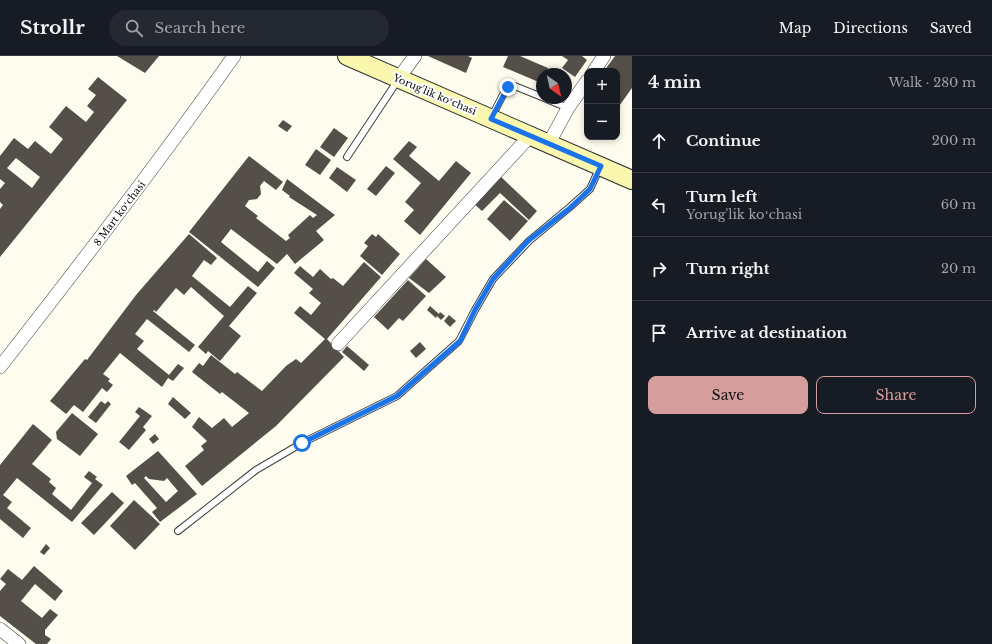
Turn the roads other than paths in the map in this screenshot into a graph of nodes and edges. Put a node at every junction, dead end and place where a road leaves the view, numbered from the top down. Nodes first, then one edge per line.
1 (234, 56) edge
2 (347, 56) edge
3 (415, 56) edge
4 (604, 56) edge
5 (596, 68) edge
6 (398, 79) junction
7 (584, 85) edge
8 (536, 95) edge
9 (558, 104) edge
10 (568, 108) junction
11 (491, 119) junction
12 (530, 136) junction
13 (549, 143) junction
14 (347, 157) dead end
15 (601, 166) junction
16 (632, 180) edge
17 (338, 344) dead end
18 (0, 367) edge
19 (178, 531) dead end
20 (0, 628) edge
21 (19, 644) edge

1 - 18 street, 8 Mart koʻchasi
2 - 6 main road, Yorug'lik koʻchasi
3 - 6 street
4 - 5 street
6 - 11 main road, Yorug'lik koʻchasi
6 - 14 lane
7 - 10 street
8 - 11 lane
9 - 10 lane
10 - 13 street
11 - 12 main road, Yorug'lik koʻchasi
12 - 13 main road, Yorug'lik koʻchasi
12 - 17 street
13 - 15 main road, Yorug'lik koʻchasi
15 - 16 main road, Yorug'lik koʻchasi
15 - 19 lane
20 - 21 street

